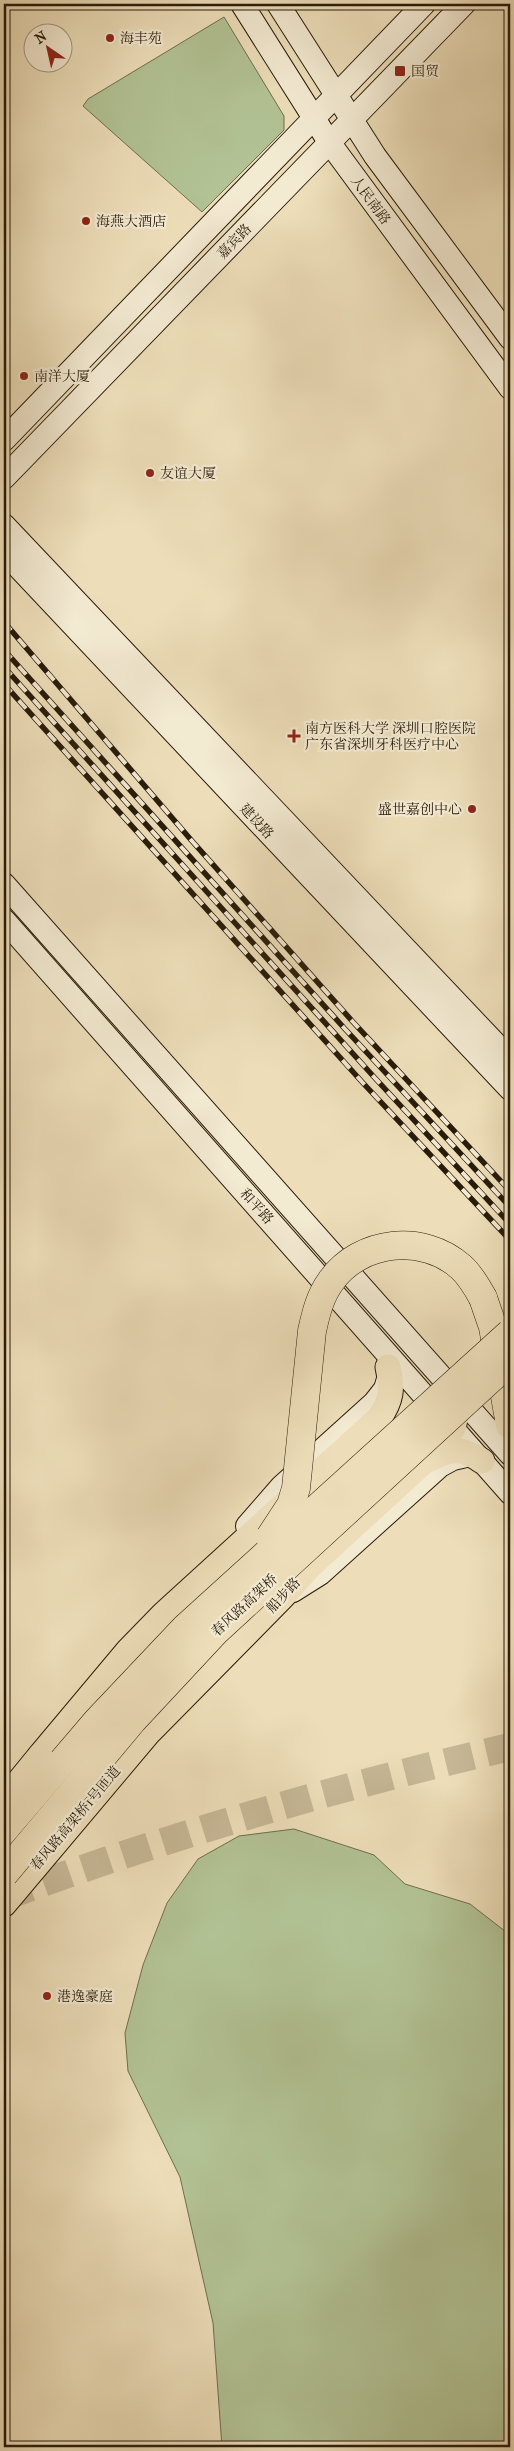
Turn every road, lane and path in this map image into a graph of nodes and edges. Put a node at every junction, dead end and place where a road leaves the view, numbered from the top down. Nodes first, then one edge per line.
1 (242, 4) edge
2 (278, 4) edge
3 (424, 4) edge
4 (464, 4) edge
5 (335, 95) junction
6 (313, 118) junction
7 (351, 120) junction
8 (329, 142) junction
9 (510, 338) edge
10 (510, 388) edge
11 (4, 440) edge
12 (4, 478) edge
13 (4, 525) edge
14 (4, 552) edge
15 (4, 884) edge
16 (4, 920) edge
17 (510, 1059) edge
18 (510, 1090) edge
19 (510, 1333) edge
20 (372, 1337) junction
21 (510, 1361) edge
22 (388, 1368) junction
23 (455, 1392) junction
24 (510, 1425) edge
25 (453, 1428) junction
26 (356, 1440) junction
27 (510, 1454) edge
28 (482, 1461) junction
29 (424, 1462) junction
30 (396, 1488) junction
31 (510, 1493) edge
32 (269, 1519) junction
33 (310, 1566) junction
34 (232, 1584) junction
35 (186, 1593) junction
36 (284, 1596) junction
37 (148, 1733) joint
38 (4, 1800) edge
39 (4, 1830) edge
40 (4, 1874) edge
41 (4, 1904) edge

1 - 6 main road, 人民南路
2 - 5 main road, 人民南路
3 - 5 main road, 嘉宾路
4 - 7 main road, 嘉宾路
5 - 6 main road, 嘉宾路
5 - 7 main road, 人民南路
6 - 8 main road, 人民南路
6 - 11 main road, 嘉宾路
7 - 8 main road, 嘉宾路
7 - 9 main road, 人民南路
8 - 10 main road, 人民南路
8 - 12 main road, 嘉宾路
13 - 17 main road, 建设路
14 - 18 main road, 建设路
15 - 23 main road, 和平路
16 - 20 main road, 和平路
19 - 34 highway, 春风路高架桥, bridge
20 - 22 main road
20 - 25 main road, 和平路
21 - 40 highway, 春风路高架桥, bridge
22 - 26 main road
22 - 35 main road
23 - 25 main road
23 - 27 main road, 和平路
24 - 34 highway, bridge
25 - 28 main road, 和平路
25 - 29 main road, 船步路
26 - 30 main road
26 - 32 main road
28 - 29 main road
28 - 31 main road, 和平路
28 - 36 main road
29 - 30 main road, 船步路
30 - 33 main road, 船步路
32 - 33 main road
32 - 35 main road
33 - 36 main road, 船步路
34 - 39 highway, 春风路高架桥, bridge
35 - 38 main road, bridge
36 - 37 main road, 船步路
37 - 41 main road, 春风路高架桥1号匝道

